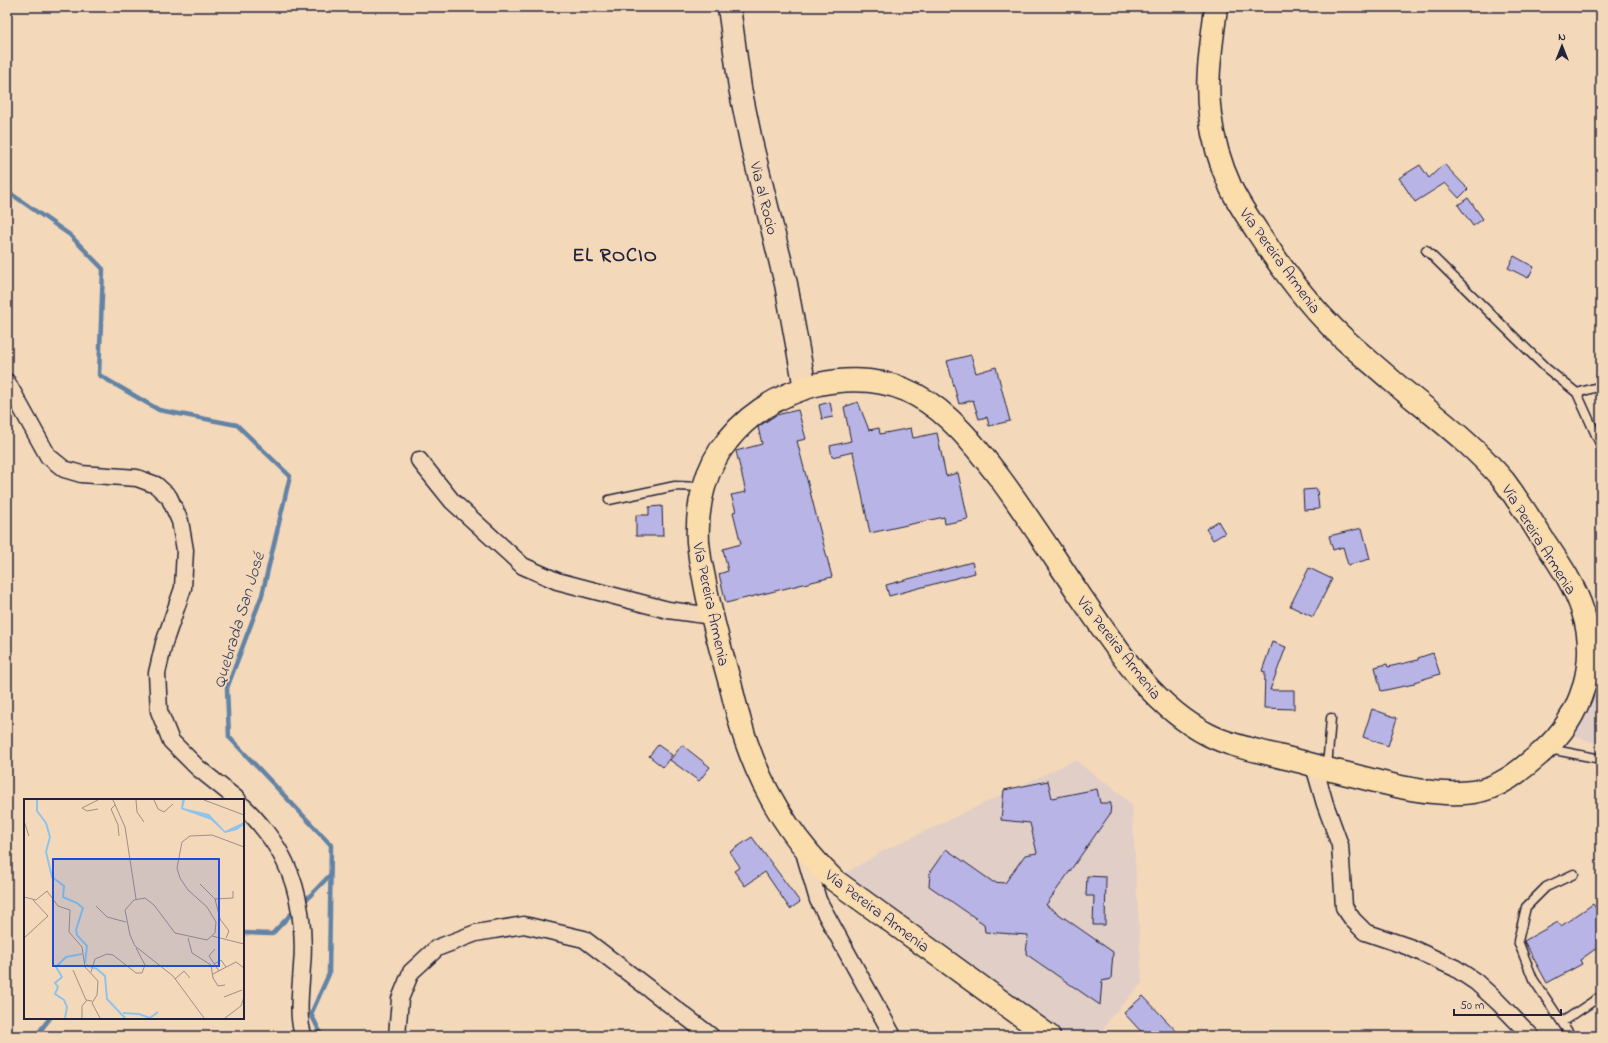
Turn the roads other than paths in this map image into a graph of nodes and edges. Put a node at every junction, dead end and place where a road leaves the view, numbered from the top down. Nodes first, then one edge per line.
1 (728, 7) edge
2 (1216, 7) edge
3 (1426, 250) dead end
4 (7, 382) edge
5 (1601, 386) edge
6 (805, 388) junction
7 (1577, 392) junction
8 (1601, 446) edge
9 (419, 460) dead end
10 (704, 487) junction
11 (609, 500) dead end
12 (712, 616) junction
13 (1331, 718) dead end
14 (1546, 748) junction
15 (1601, 759) edge
16 (1321, 767) junction
17 (237, 799) edge
18 (244, 807) edge
19 (801, 844) junction
20 (1574, 874) dead end
21 (1601, 996) edge
22 (1562, 1022) junction
23 (304, 1036) edge
24 (397, 1036) edge
25 (711, 1036) edge
26 (892, 1036) edge
27 (1049, 1036) edge
28 (1531, 1036) edge
29 (1571, 1036) edge

1 - 6 main road, Via al Rocio
2 - 14 main road, Vía Pereira Armenia
3 - 7 lane
4 - 17 street
5 - 7 lane
6 - 10 main road, Vía Pereira Armenia
6 - 16 main road, Vía Pereira Armenia
7 - 8 lane
9 - 12 street
10 - 11 lane
10 - 12 main road, Vía Pereira Armenia
12 - 19 main road, Vía Pereira Armenia
13 - 16 lane
14 - 15 lane
14 - 16 main road, Vía Pereira Armenia
16 - 28 street
18 - 23 street
19 - 26 street
19 - 27 main road, Vía Pereira Armenia
20 - 22 lane
21 - 22 lane
22 - 29 lane
24 - 25 street

